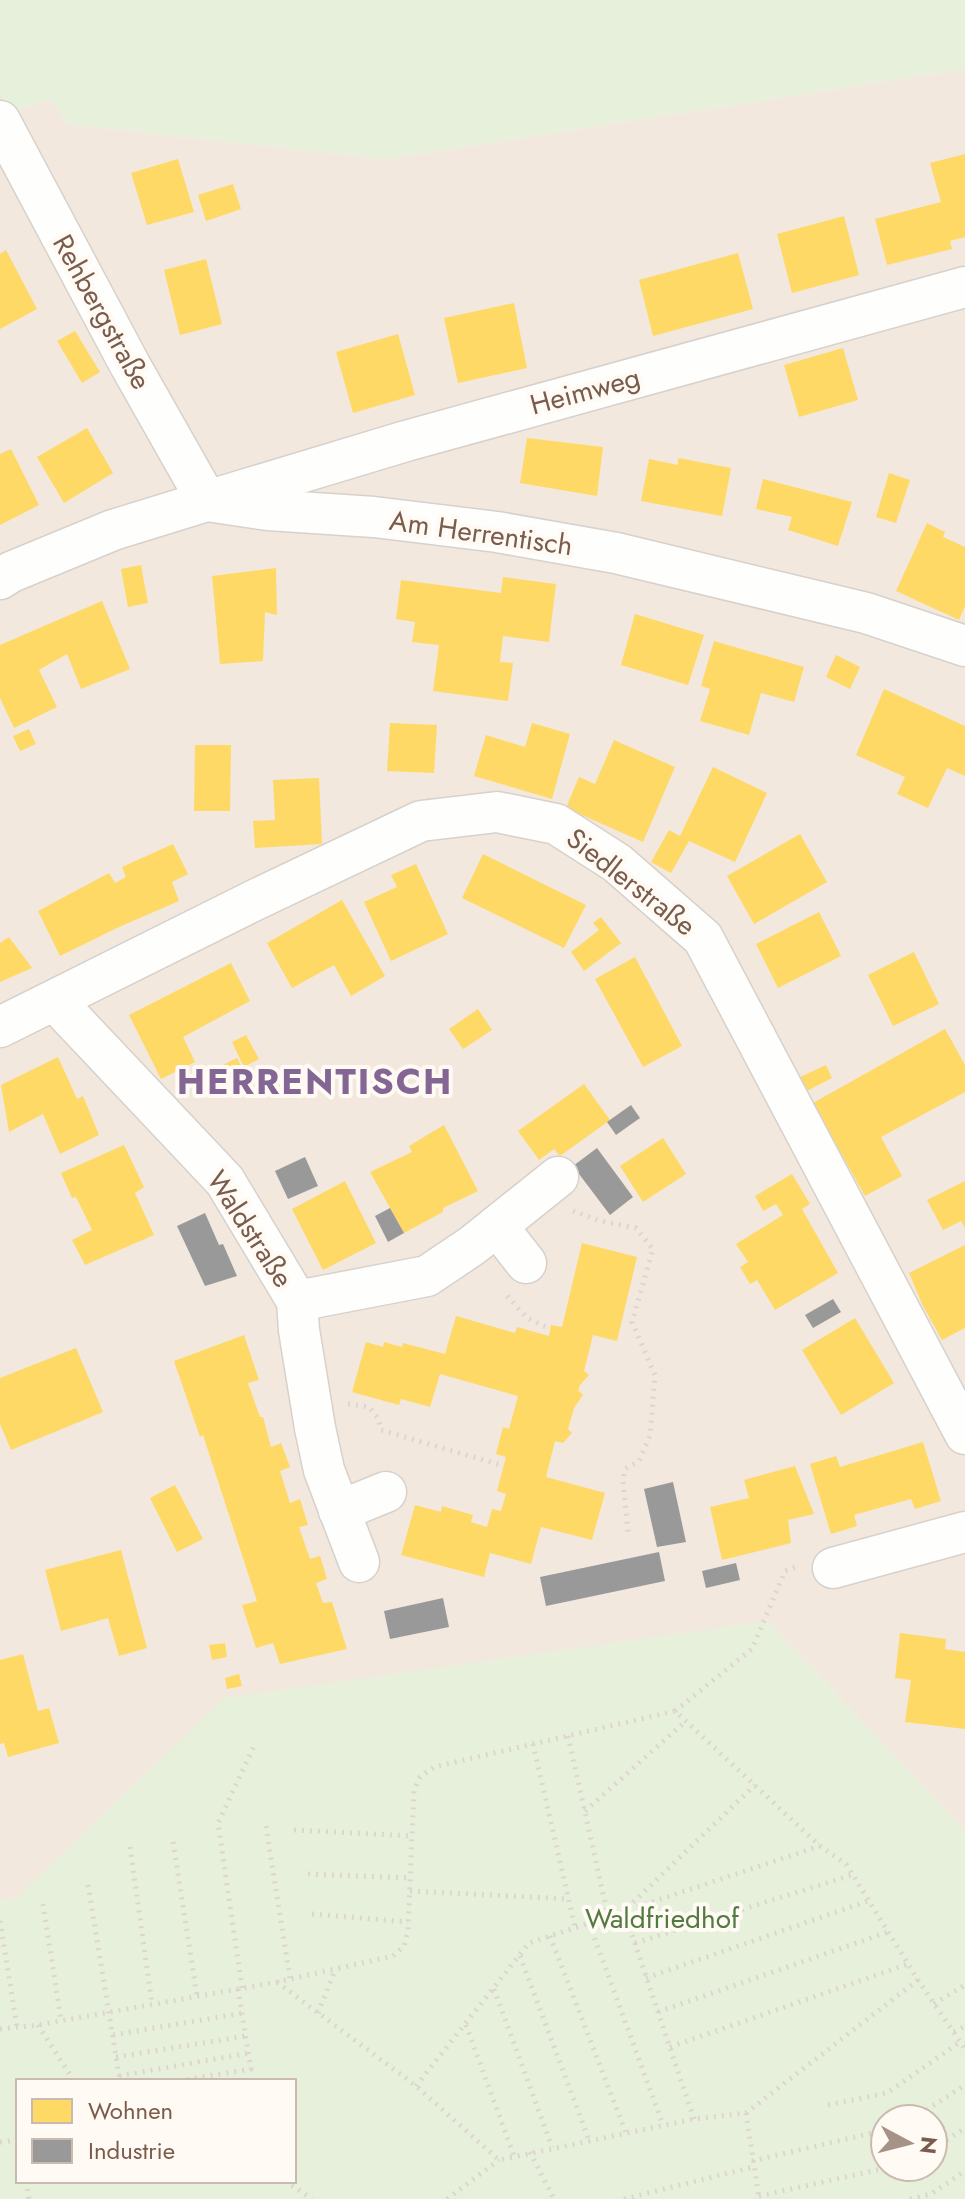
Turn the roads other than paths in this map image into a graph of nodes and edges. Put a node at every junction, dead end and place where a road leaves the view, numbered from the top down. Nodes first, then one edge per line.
1 (0, 121) edge
2 (965, 287) edge
3 (207, 501) junction
4 (0, 579) edge
5 (965, 646) edge
6 (55, 1001) junction
7 (0, 1027) edge
8 (551, 1183) road end
9 (497, 1226) junction
10 (526, 1263) dead end
11 (297, 1301) junction
12 (965, 1434) edge
13 (386, 1492) dead end
14 (339, 1511) junction
15 (965, 1532) edge
16 (359, 1562) dead end
17 (833, 1568) road end

1 - 3 street, Rehbergstraße
2 - 3 street, Heimweg
3 - 4 street, Am Herrentisch
3 - 5 street, Am Herrentisch
6 - 7 street, Siedlerstraße
6 - 11 street, Waldstraße
6 - 12 street, Siedlerstraße
8 - 9 street
9 - 10 street
9 - 11 street
11 - 14 street, Waldstraße
13 - 14 street
14 - 16 street, Waldstraße
15 - 17 street

